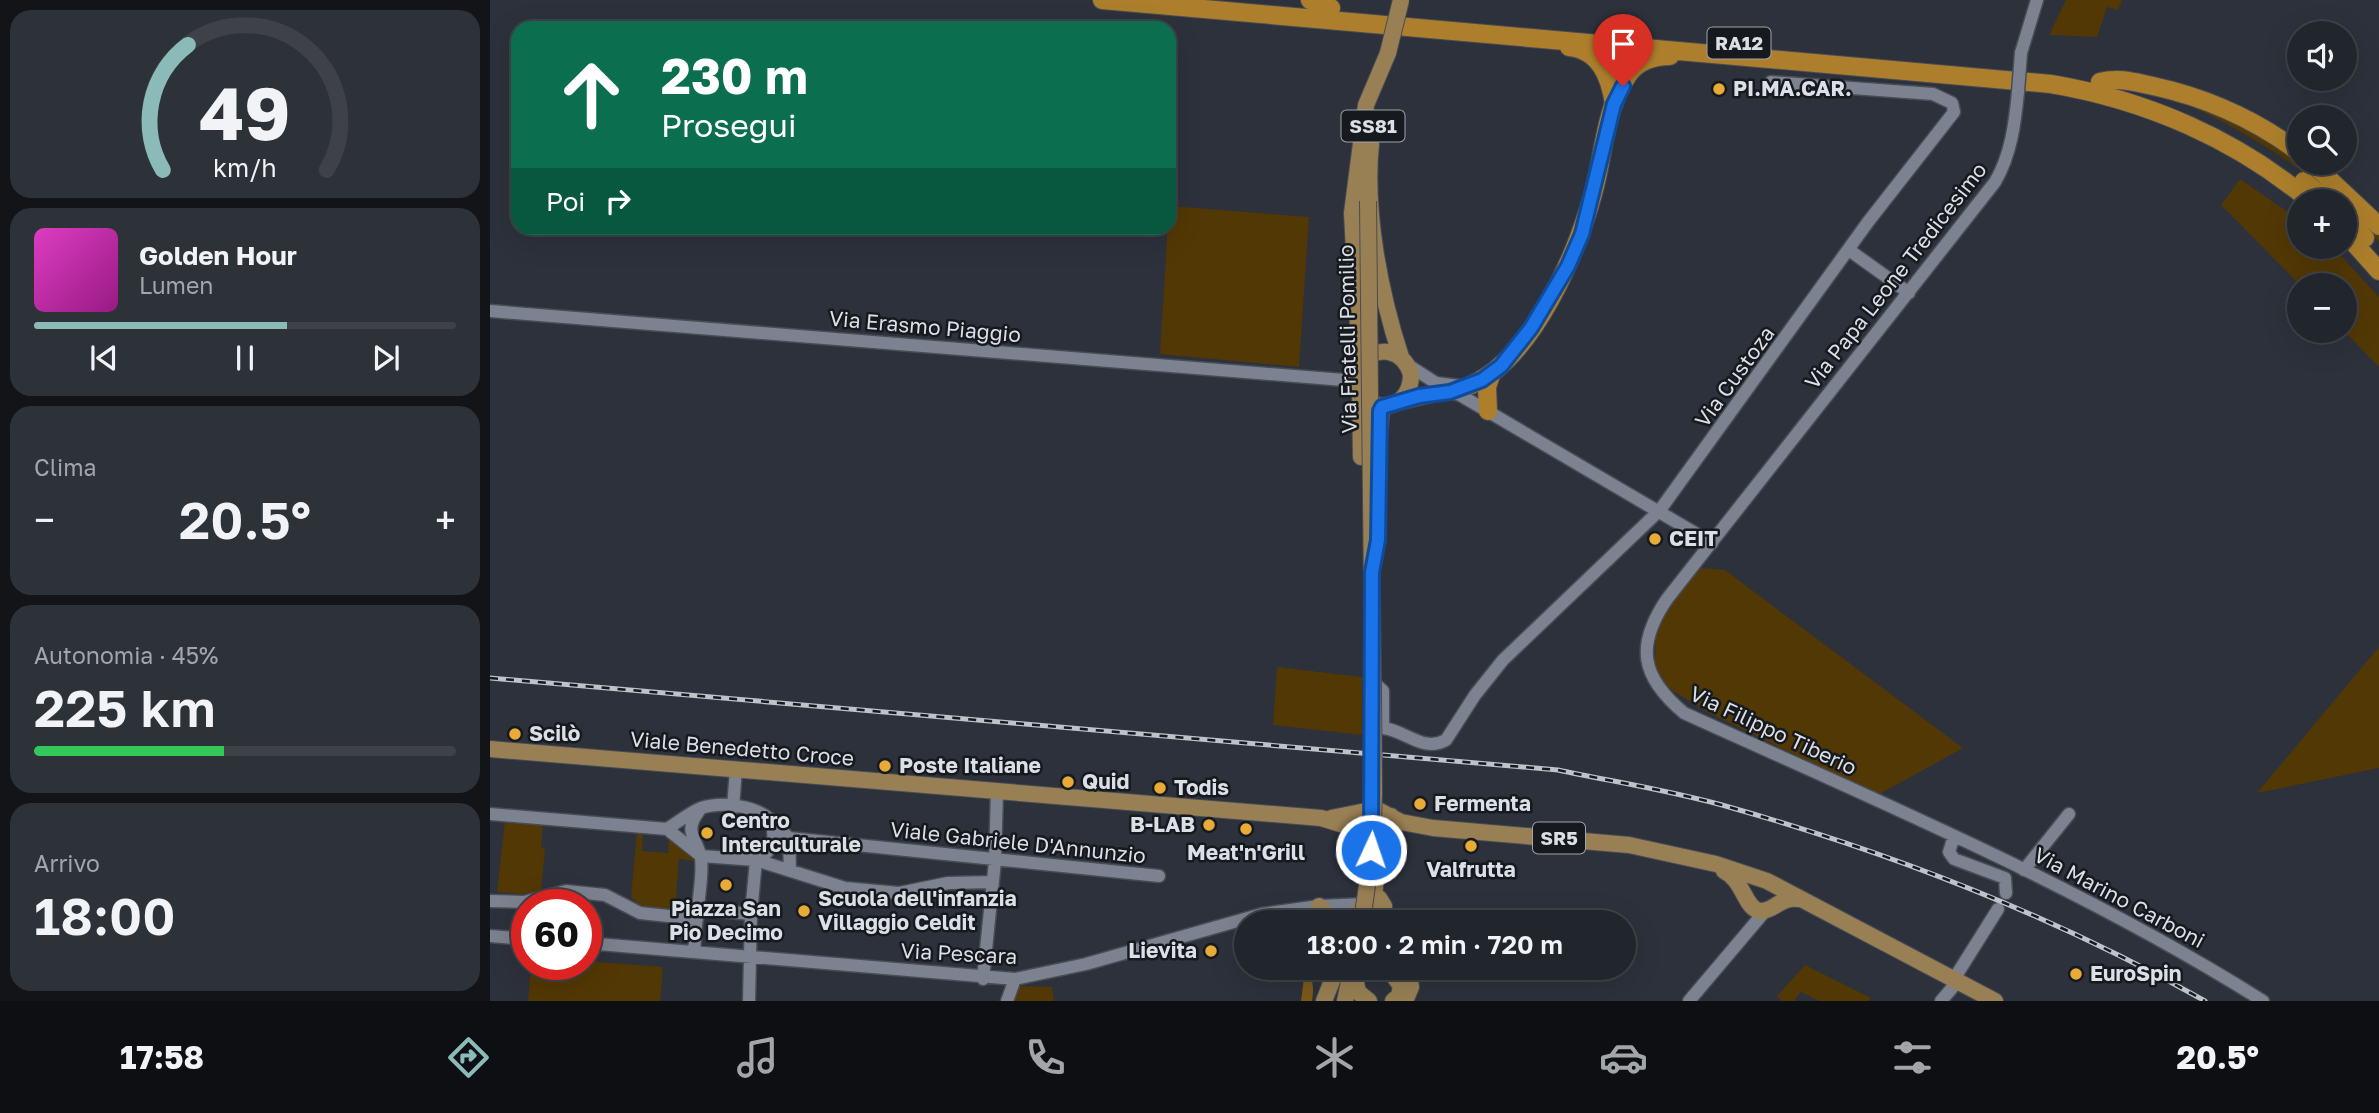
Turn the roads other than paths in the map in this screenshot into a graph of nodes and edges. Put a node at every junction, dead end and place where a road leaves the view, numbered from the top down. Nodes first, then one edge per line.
1 (1102, 0) edge
2 (1237, 0) edge
3 (1310, 0) edge
4 (1401, 0) edge
5 (2037, 0) edge
6 (1331, 8) junction
7 (1540, 37) junction
8 (1700, 51) junction
9 (1388, 53) junction
10 (1771, 82) dead end
11 (2100, 82) junction
12 (1614, 104) junction
13 (2287, 144) edge
14 (2325, 175) edge
15 (2293, 189) edge
16 (2312, 189) edge
17 (1368, 201) junction
18 (2379, 226) edge
19 (2357, 230) edge
20 (2357, 246) edge
21 (1849, 250) junction
22 (2379, 253) edge
23 (2379, 271) edge
24 (1909, 292) junction
25 (490, 310) edge
26 (1405, 361) junction
27 (1360, 364) junction
28 (1491, 375) junction
29 (1471, 385) junction
30 (1361, 391) junction
31 (1450, 392) junction
32 (1388, 405) junction
33 (1488, 411) junction
34 (1660, 510) junction
35 (1712, 543) junction
36 (1372, 572) junction
37 (1383, 729) joint
38 (490, 749) edge
39 (736, 769) junction
40 (997, 791) junction
41 (702, 808) junction
42 (733, 808) junction
43 (1365, 813) junction
44 (490, 814) edge
45 (2069, 814) dead end
46 (1391, 816) junction
47 (1325, 819) junction
48 (771, 820) junction
49 (1433, 828) junction
50 (667, 829) junction
51 (1360, 834) junction
52 (1954, 836) junction
53 (789, 838) junction
54 (1381, 844) junction
55 (771, 851) junction
56 (701, 856) junction
57 (1692, 859) junction
58 (756, 860) junction
59 (995, 861) junction
60 (2024, 870) junction
61 (789, 871) junction
62 (1159, 876) dead end
63 (993, 882) junction
64 (1766, 883) junction
65 (2006, 893) dead end
66 (1798, 899) junction
67 (1747, 900) junction
68 (490, 901) edge
69 (1319, 906) junction
70 (1770, 907) junction
71 (1998, 909) dead end
72 (1323, 910) edge
73 (1344, 910) edge
74 (1368, 910) edge
75 (1369, 910) edge
76 (697, 914) junction
77 (751, 914) junction
78 (1745, 932) junction
79 (490, 936) edge
80 (511, 938) edge
81 (602, 944) edge
82 (694, 952) junction
83 (748, 958) junction
84 (983, 979) junction
85 (1015, 979) junction
86 (1322, 980) edge
87 (1332, 980) edge
88 (1349, 980) edge
89 (1355, 980) edge
90 (1400, 980) edge
91 (1406, 980) edge
92 (1956, 980) junction
93 (749, 1001) edge
94 (1007, 1001) edge
95 (1314, 1001) edge
96 (1324, 1001) edge
97 (1345, 1001) edge
98 (1369, 1001) edge
99 (1394, 1001) edge
100 (1405, 1001) edge
101 (1689, 1001) edge
102 (1941, 1001) edge
103 (1995, 1001) edge
104 (2263, 1001) edge

1 - 7 highway, RA12
2 - 6 highway, RA12
3 - 6 highway
4 - 9 main road, Via Fratelli Pomilio / SS81, bridge
5 - 24 street, Via Papa Leone Tredicesimo, bridge
6 - 11 highway, RA12
7 - 8 highway, RA12
7 - 12 highway
8 - 12 highway
8 - 15 highway, RA12
9 - 17 main road, Via Fratelli Pomilio / SS81
9 - 27 main road
10 - 21 street, Via Custoza
11 - 13 highway
11 - 16 highway, RA12
12 - 28 highway
14 - 18 highway
17 - 26 main road, bridge
17 - 36 main road, Via Fratelli Pomilio / SS81, bridge
19 - 22 highway
20 - 23 highway
21 - 24 street
21 - 34 street, Via Custoza
24 - 35 street, Via Papa Leone Tredicesimo
25 - 30 street, Via Erasmo Piaggio
26 - 27 main road
26 - 29 street
26 - 32 main road
27 - 30 main road
28 - 29 highway
28 - 33 highway
29 - 31 street
29 - 33 street
30 - 32 main road
30 - 36 main road
30 - 37 street, Via Fratelli Pomilio
31 - 32 street
31 - 33 street
32 - 36 main road, bridge
33 - 34 street
34 - 35 street
34 - 37 street, Via Custoza
35 - 52 street, Via Filippo Tiberio
36 - 74 main road, Via Fratelli Pomilio / SS81, bridge
38 - 39 main road, Viale Benedetto Croce / SR5
39 - 40 main road, Viale Benedetto Croce / SR5
39 - 42 street
40 - 47 main road, Viale Benedetto Croce / SR5
40 - 59 street
41 - 42 street
41 - 50 street
41 - 56 street
42 - 48 street
43 - 46 main road, SR5
43 - 47 main road, SR5
43 - 51 main road
44 - 50 street
45 - 60 street
46 - 49 main road, SR5
46 - 54 main road
47 - 51 main road, SR5
48 - 53 street
48 - 55 street
49 - 54 main road, SR5
49 - 57 main road, SR5
50 - 56 street
51 - 54 main road, SR5
52 - 60 street, Via Marino Carboni
52 - 65 street
53 - 55 street
53 - 59 street, Viale Gabriele D'Annunzio
53 - 61 street
54 - 75 main road
55 - 58 street
56 - 58 street
56 - 76 street
57 - 64 main road, SR5
57 - 67 main road, SR5
58 - 61 street
58 - 77 street
59 - 62 street, Viale Gabriele D'Annunzio
59 - 63 street
60 - 104 street, Via Marino Carboni
61 - 63 street
63 - 84 street
64 - 66 main road, SR5
64 - 67 main road
64 - 70 main road
66 - 70 main road, SR5
66 - 92 main road, SR5
67 - 70 main road, SR5
67 - 78 street
68 - 76 street
69 - 72 main road
69 - 73 street, Via Pescara
69 - 85 street, Via Pescara
70 - 78 street
71 - 92 street
76 - 77 street
76 - 82 street
77 - 83 street
78 - 101 street
79 - 80 street
81 - 82 street, Via Pescara
82 - 83 street, Via Pescara
83 - 84 street, Via Pescara
83 - 93 street
84 - 85 street, Via Pescara
85 - 94 street
86 - 95 main road
87 - 96 main road
88 - 97 main road
89 - 98 main road
90 - 99 main road
91 - 100 main road
92 - 102 street
92 - 103 main road, SR5

